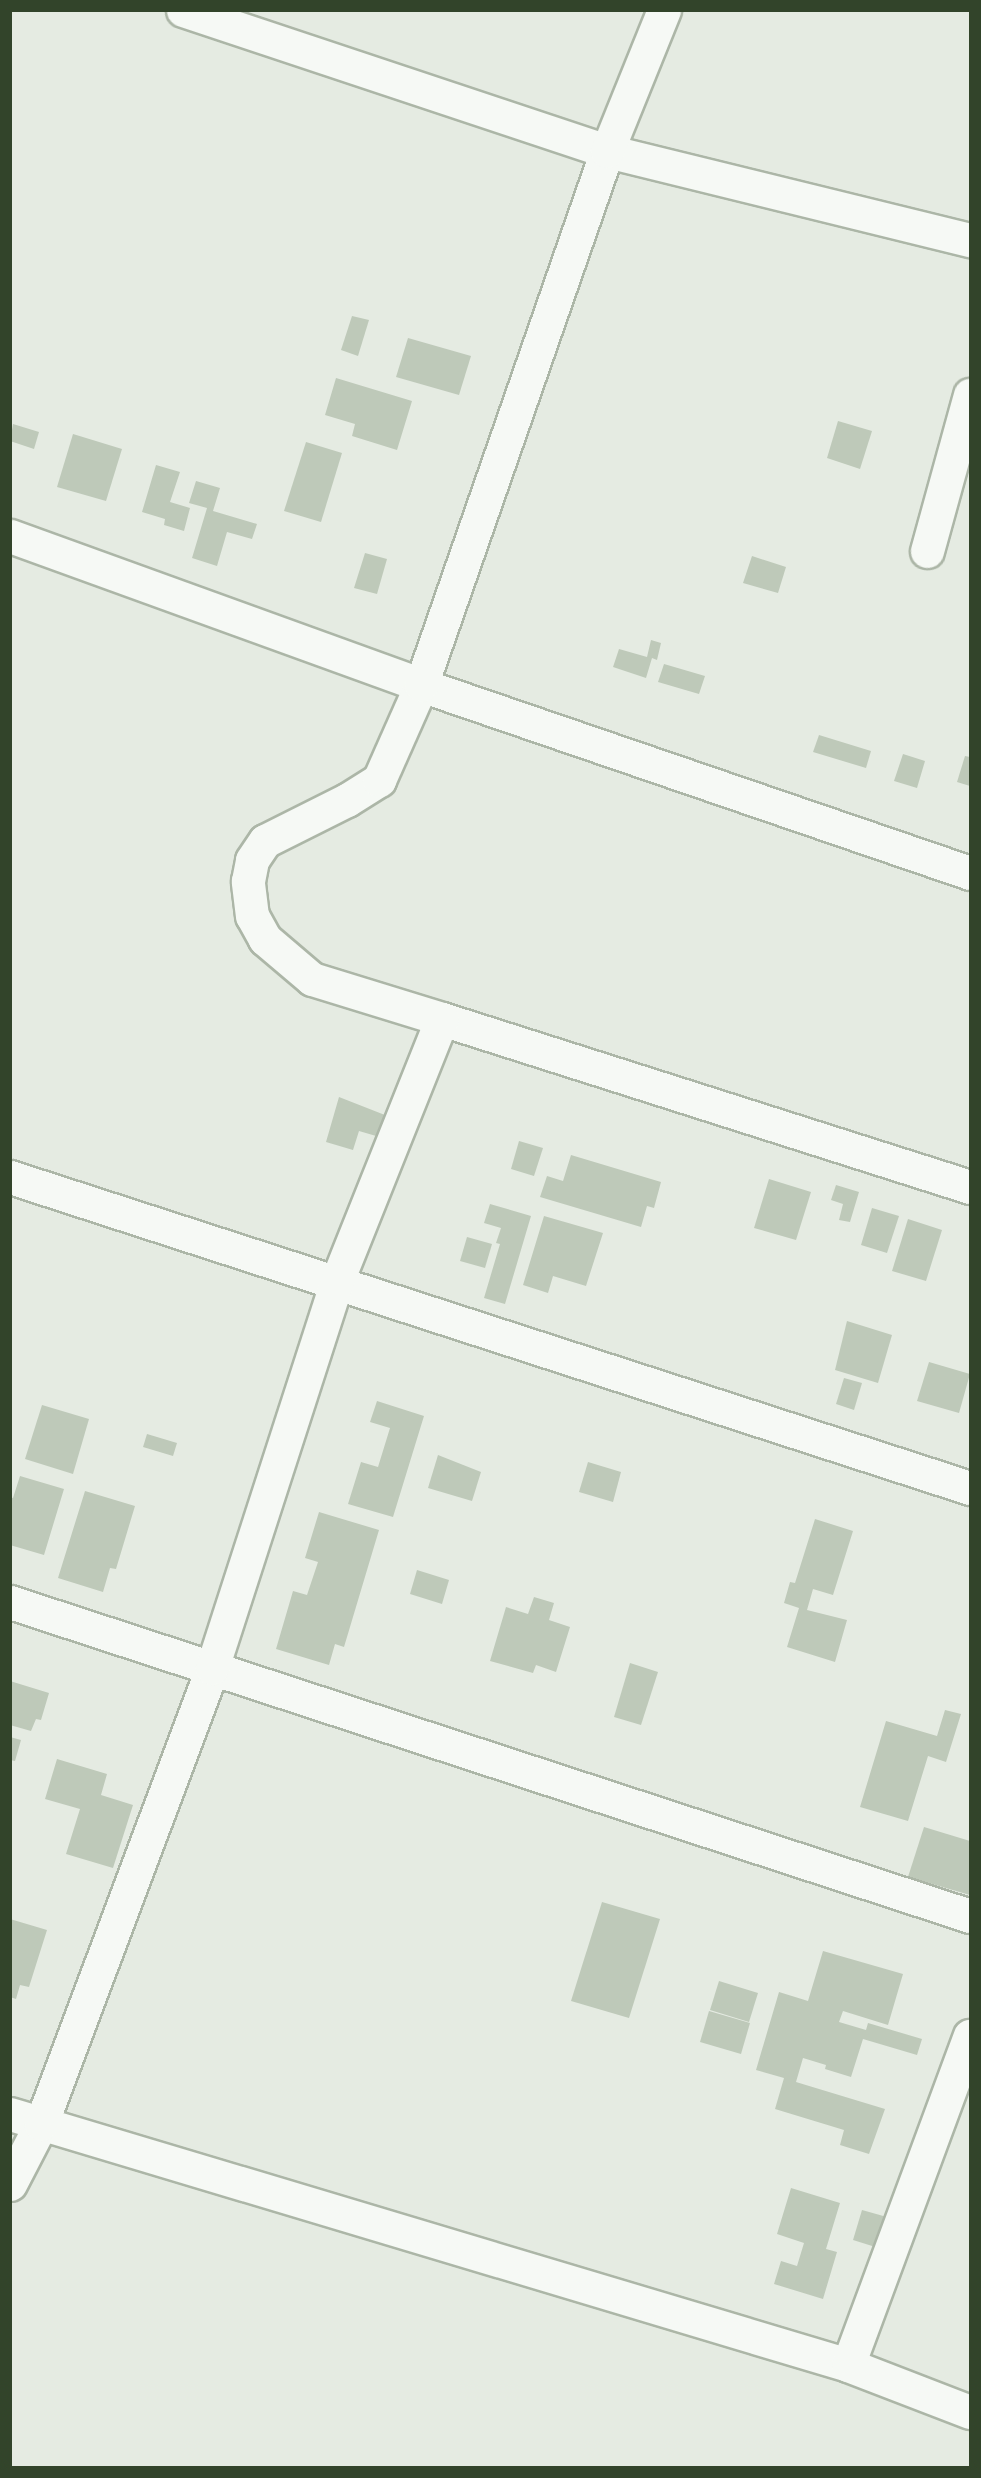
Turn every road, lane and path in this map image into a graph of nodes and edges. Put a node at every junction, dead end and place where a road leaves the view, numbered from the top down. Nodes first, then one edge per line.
1 (664, 10) edge
2 (204, 14) edge
3 (607, 151) junction
4 (970, 240) edge
5 (970, 395) edge
6 (10, 536) edge
7 (927, 551) dead end
8 (421, 685) junction
9 (970, 873) edge
10 (442, 1019) junction
11 (10, 1177) edge
12 (970, 1187) edge
13 (337, 1281) junction
14 (970, 1488) edge
15 (10, 1602) edge
16 (212, 1668) junction
17 (970, 1916) edge
18 (970, 2036) edge
19 (10, 2114) edge
20 (41, 2124) junction
21 (10, 2184) edge
22 (848, 2365) junction
23 (970, 2412) edge

1 - 3 street
2 - 3 street
3 - 4 street
3 - 8 street
5 - 7 street
6 - 8 street
8 - 9 street
8 - 10 street
10 - 12 street
10 - 13 street
11 - 13 street
13 - 14 street
13 - 16 street
15 - 16 street
16 - 17 street
16 - 20 street
18 - 22 street
19 - 20 street
20 - 21 street
20 - 22 street
22 - 23 street

